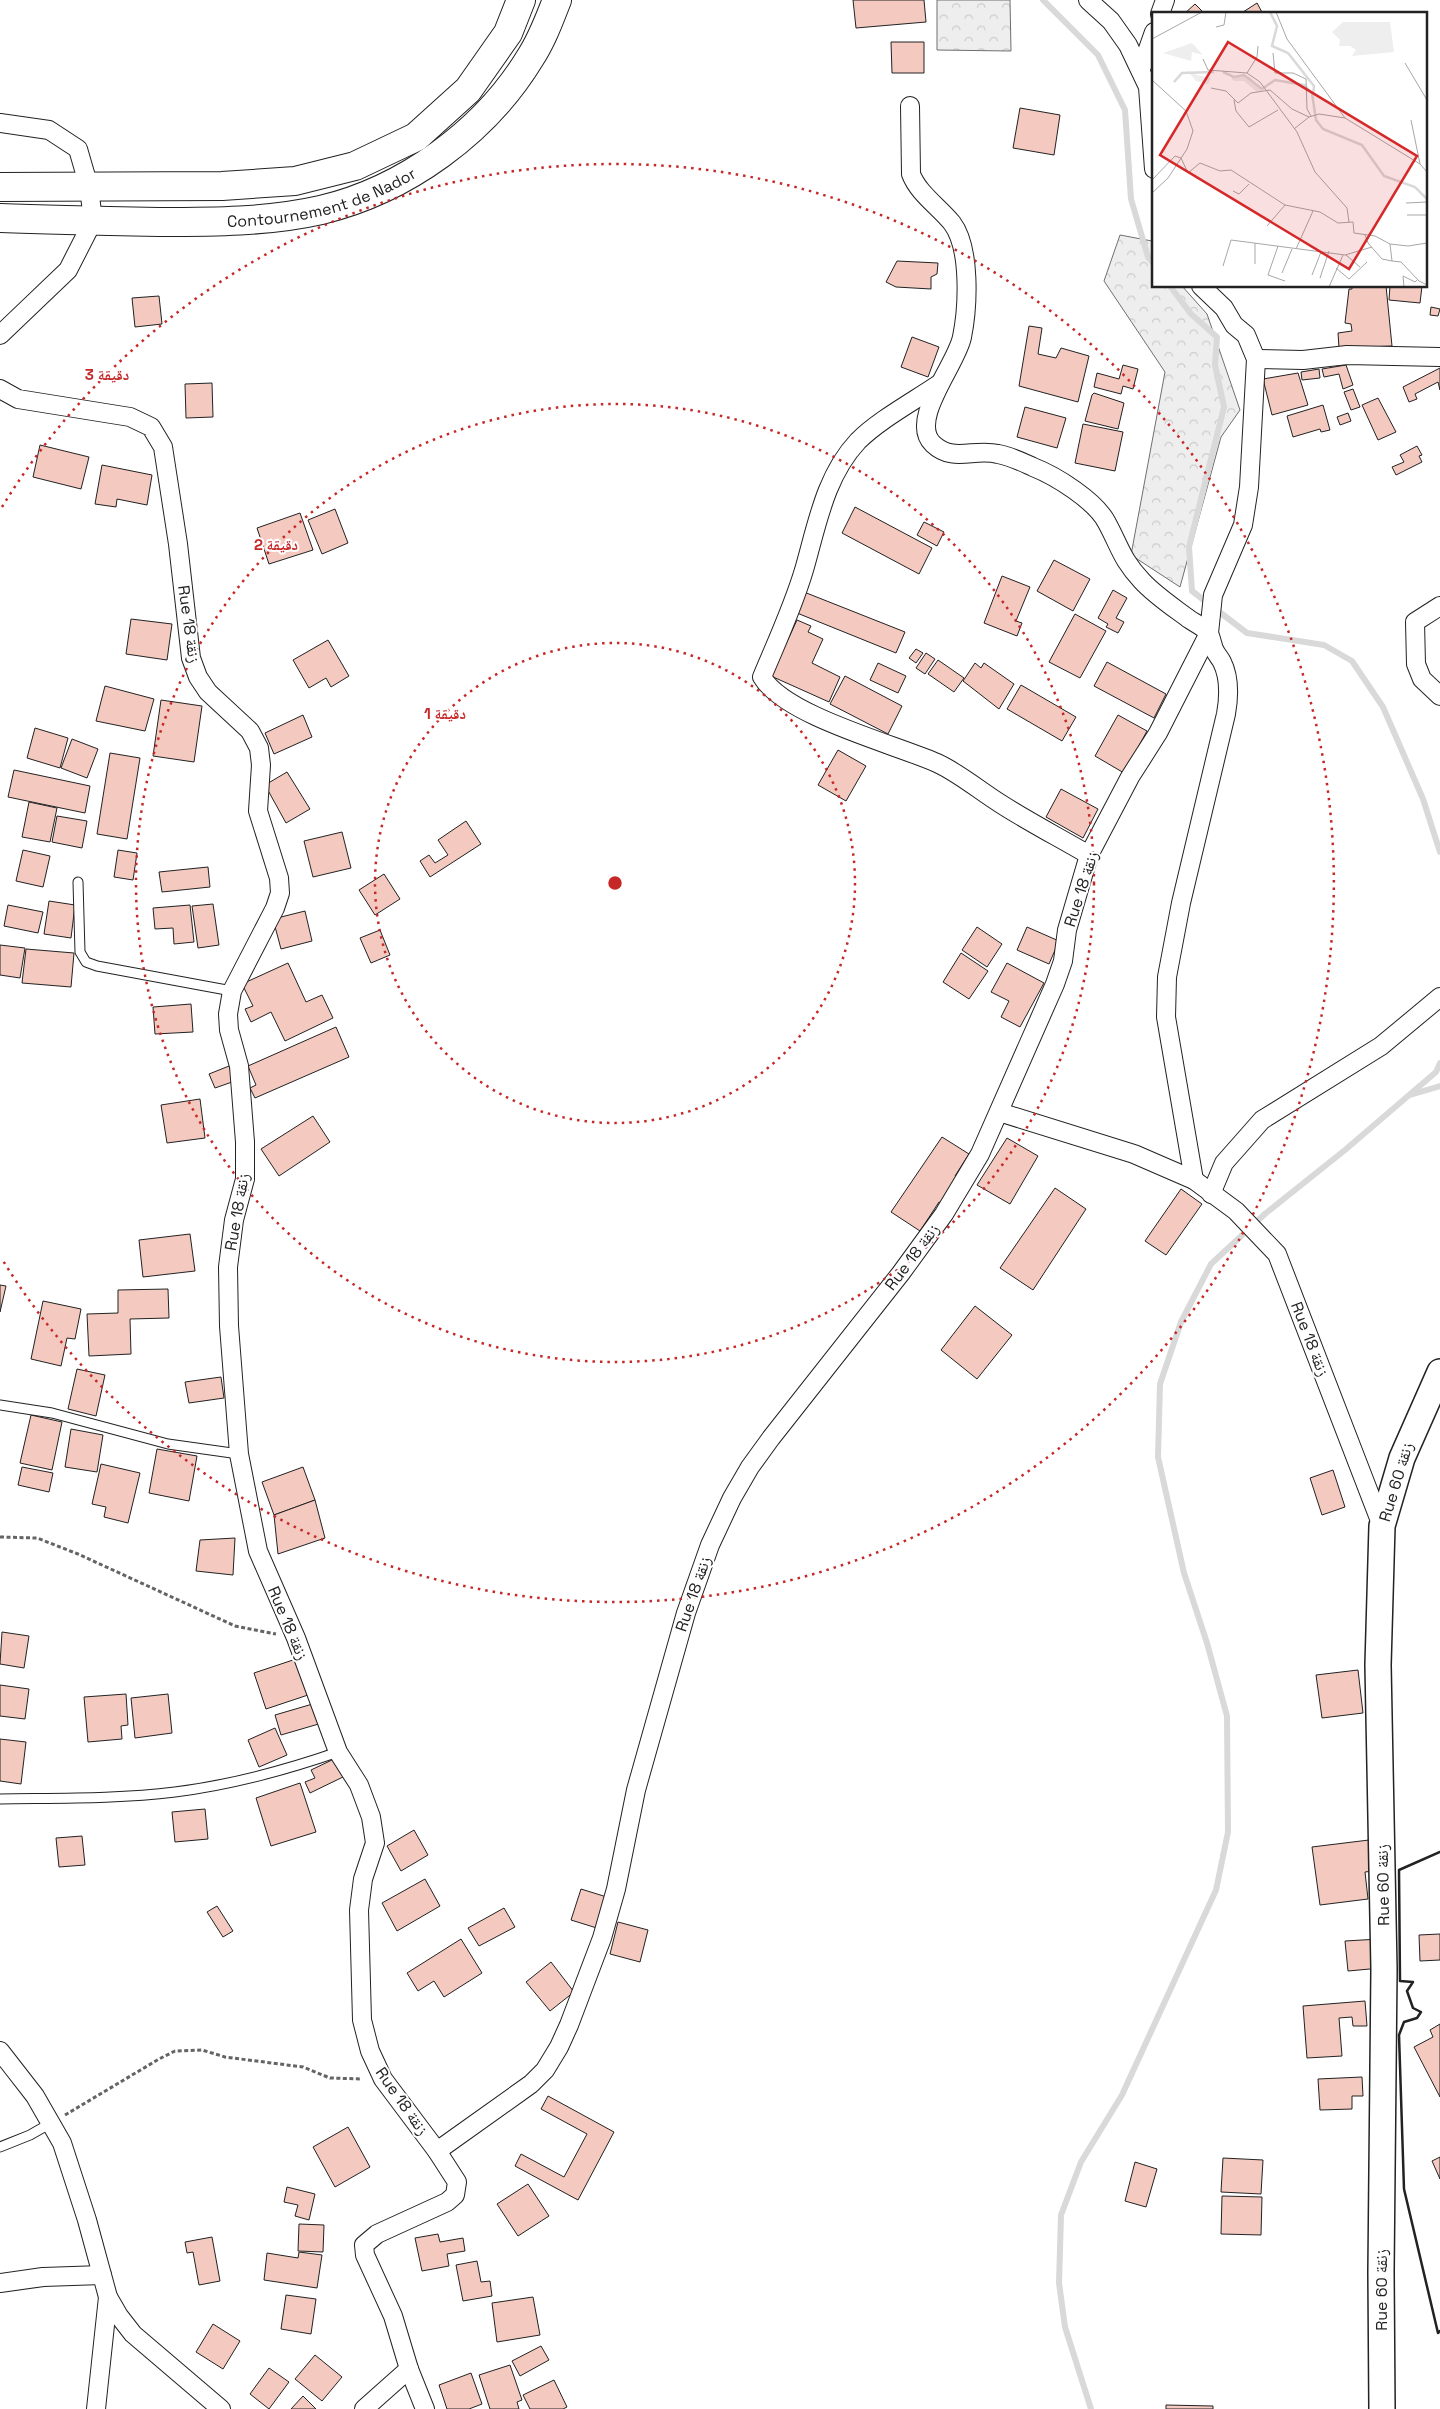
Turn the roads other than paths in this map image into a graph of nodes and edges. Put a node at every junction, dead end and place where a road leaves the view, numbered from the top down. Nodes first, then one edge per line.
1 (522, 0) edge
2 (557, 0) edge
3 (1088, 0) edge
4 (1165, 0) edge
5 (1161, 12) edge
6 (1152, 38) edge
7 (1141, 69) junction
8 (1151, 85) edge
9 (910, 106) dead end
10 (1152, 113) edge
11 (0, 123) edge
12 (0, 187) edge
13 (90, 187) junction
14 (0, 218) edge
15 (93, 221) junction
16 (1203, 288) edge
17 (0, 335) edge
18 (1440, 357) edge
19 (1256, 359) junction
20 (944, 381) junction
21 (0, 388) edge
22 (1440, 606) edge
23 (1210, 627) junction
24 (1440, 696) edge
25 (1089, 856) junction
26 (78, 882) dead end
27 (232, 991) junction
28 (1440, 997) edge
29 (999, 1112) junction
30 (1194, 1180) junction
31 (1211, 1194) junction
32 (1440, 1372) edge
33 (0, 1405) edge
34 (240, 1454) junction
35 (1382, 1526) junction
36 (338, 1752) junction
37 (0, 1799) edge
38 (1, 2054) edge
39 (52, 2122) junction
40 (0, 2147) edge
41 (437, 2151) junction
42 (102, 2275) junction
43 (0, 2283) edge
44 (108, 2297) junction
45 (409, 2368) junction
46 (96, 2409) edge
47 (221, 2409) edge
48 (364, 2409) edge
49 (425, 2409) edge
50 (1382, 2409) edge

1 - 13 highway, Contournement de Nador
2 - 15 highway, Contournement de Nador
3 - 7 street
4 - 5 street
6 - 7 street
7 - 8 street
8 - 10 street
9 - 20 street
11 - 13 street
12 - 13 highway, Contournement de Nador
13 - 15 street
14 - 15 highway, Contournement de Nador
15 - 17 street
16 - 19 street
18 - 19 street
19 - 23 street
20 - 23 street
20 - 25 street
21 - 27 street, Rue 18 زنقة
22 - 24 street
23 - 25 street, Rue 18 زنقة
23 - 30 street
25 - 29 street, Rue 18 زنقة
26 - 27 lane
27 - 34 street, Rue 18 زنقة
28 - 31 street
29 - 30 street, Rue 18 زنقة
29 - 41 street, Rue 18 زنقة
30 - 31 street, Rue 18 زنقة
31 - 35 street, Rue 18 زنقة
32 - 35 street, Rue 60 زنقة
33 - 34 lane
34 - 36 street, Rue 18 زنقة
35 - 50 street, Rue 60 زنقة
36 - 37 lane
36 - 41 street, Rue 18 زنقة
38 - 39 street
39 - 40 lane
39 - 42 street
41 - 45 street, Rue 18 زنقة
42 - 43 street
42 - 44 street
44 - 46 street
44 - 47 street
45 - 48 street
45 - 49 street, Rue 18 زنقة

